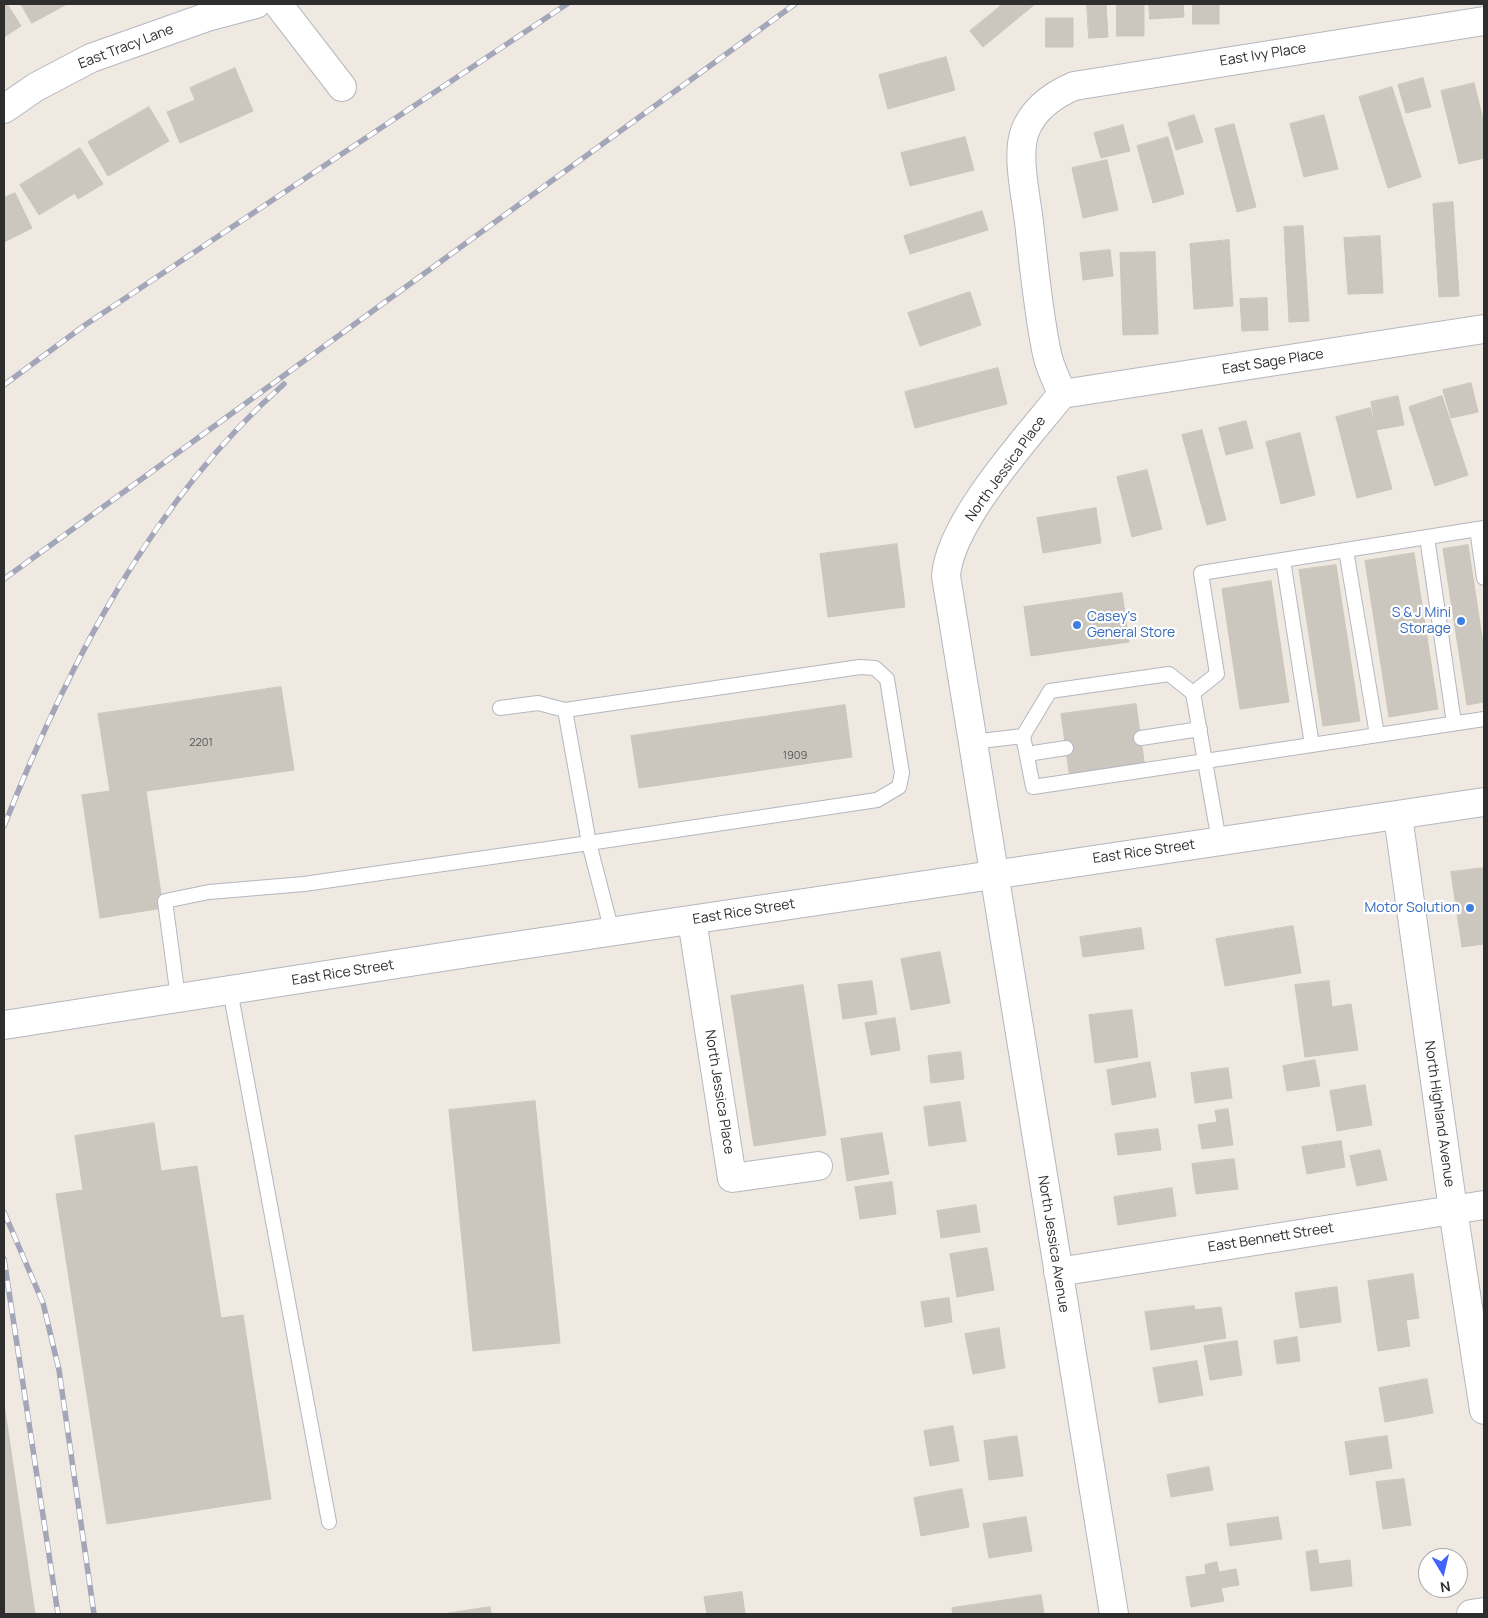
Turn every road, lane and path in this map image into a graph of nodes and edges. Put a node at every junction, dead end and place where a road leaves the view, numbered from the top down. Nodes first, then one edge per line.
1 (256, 4) edge
2 (278, 4) edge
3 (1484, 21) edge
4 (342, 87) dead end
5 (4, 109) edge
6 (1484, 330) edge
7 (1062, 394) junction
8 (1480, 529) edge
9 (1427, 537) junction
10 (1346, 550) junction
11 (1283, 560) junction
12 (1484, 578) edge
13 (1193, 693) junction
14 (500, 708) dead end
15 (565, 710) junction
16 (1484, 719) edge
17 (1454, 723) junction
18 (1200, 729) junction
19 (1377, 735) junction
20 (1023, 736) junction
21 (1141, 738) dead end
22 (972, 742) junction
23 (1312, 745) junction
24 (1066, 748) dead end
25 (1027, 754) junction
26 (1205, 762) junction
27 (1484, 802) edge
28 (1398, 816) junction
29 (1219, 841) junction
30 (589, 843) junction
31 (993, 874) junction
32 (692, 920) junction
33 (612, 932) junction
34 (230, 990) junction
35 (178, 998) junction
36 (4, 1025) edge
37 (818, 1166) dead end
38 (1484, 1205) edge
39 (1453, 1210) junction
40 (1058, 1272) junction
41 (1484, 1410) edge
42 (329, 1522) dead end
43 (1484, 1612) edge
44 (1114, 1614) edge
45 (1471, 1614) edge

1 - 5 street, East Tracy Lane
2 - 4 street
3 - 7 street, East Ivy Place
6 - 7 street, East Sage Place
7 - 22 street, North Jessica Place
8 - 9 lane
8 - 12 lane
9 - 10 lane
9 - 17 lane
10 - 11 lane
10 - 19 lane
11 - 13 lane
11 - 23 lane
13 - 18 lane
13 - 20 lane
14 - 15 lane
15 - 30 lane
15 - 30 lane
16 - 17 lane
17 - 19 lane
18 - 21 lane
18 - 26 lane
19 - 23 lane
20 - 22 lane
20 - 25 lane
22 - 31 street, North Jessica Place
23 - 26 lane
24 - 25 lane
25 - 26 lane
26 - 29 lane
27 - 28 street, East Rice Street
28 - 29 street, East Rice Street
28 - 39 street, North Highland Avenue
29 - 31 street, East Rice Street
30 - 33 lane
30 - 35 lane
31 - 32 street, East Rice Street
31 - 40 street, North Jessica Avenue
32 - 33 street, East Rice Street
32 - 37 street, North Jessica Place
33 - 34 street, East Rice Street
34 - 35 street, East Rice Street
34 - 42 lane
35 - 36 street, East Rice Street
38 - 39 street, East Bennett Street
39 - 40 street, East Bennett Street
39 - 41 street, North Highland Avenue
40 - 44 street, North Jessica Avenue
43 - 45 street

